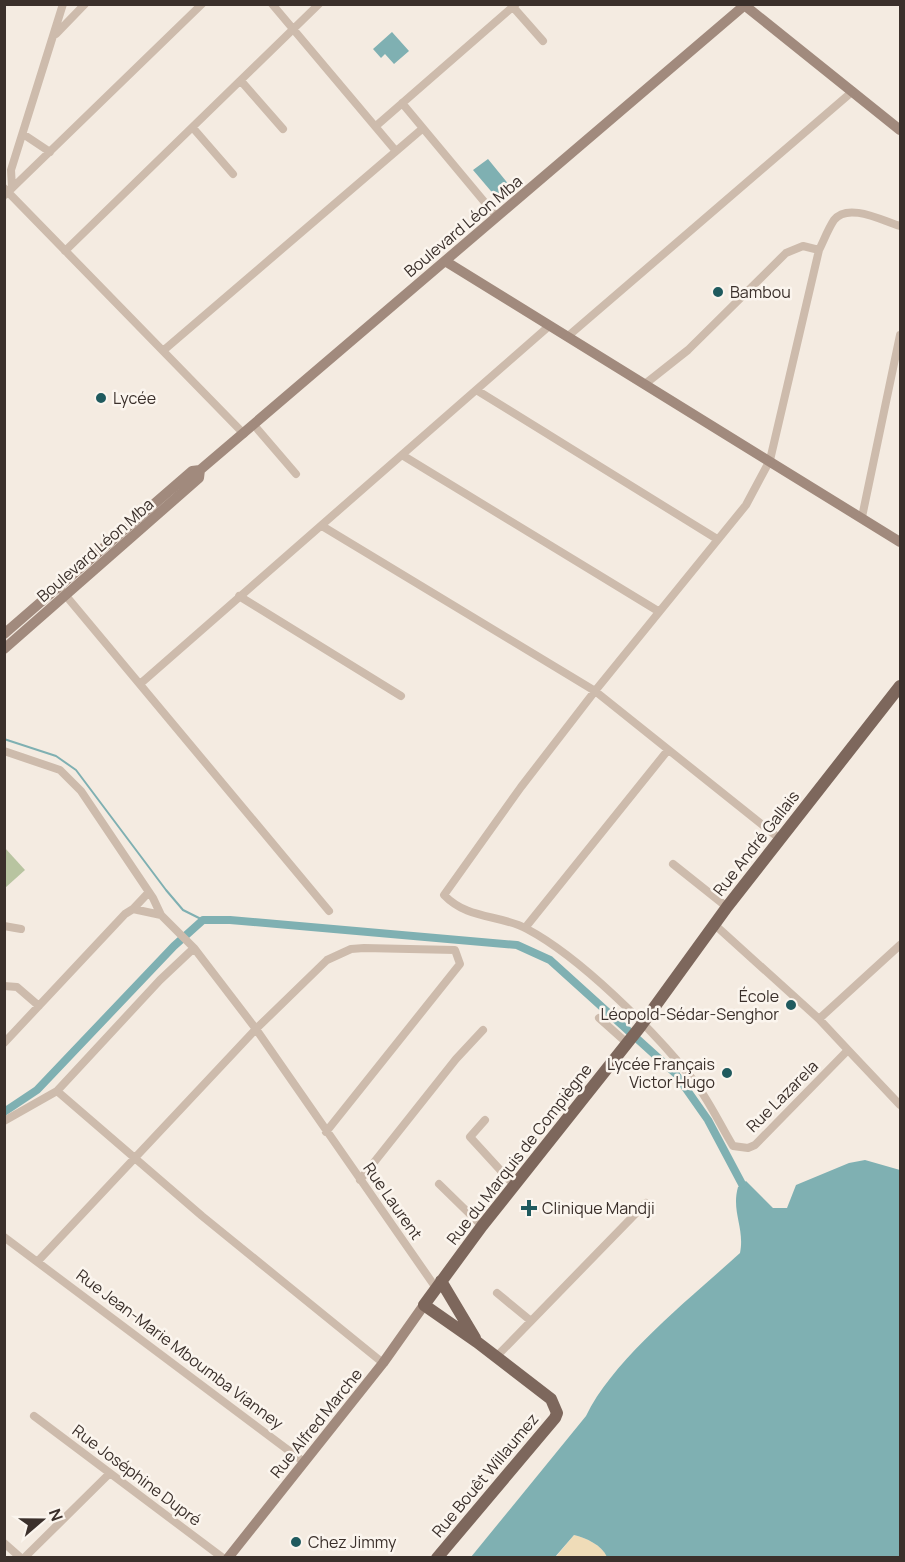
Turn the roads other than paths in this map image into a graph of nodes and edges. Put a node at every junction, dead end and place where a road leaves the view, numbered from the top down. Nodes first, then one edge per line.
1 (63, 4) edge
2 (85, 4) edge
3 (202, 4) edge
4 (272, 4) edge
5 (319, 4) edge
6 (745, 5) edge
7 (514, 6) edge
8 (295, 29) junction
9 (53, 36) junction
10 (543, 41) dead end
11 (241, 81) junction
12 (853, 91) junction
13 (402, 103) junction
14 (376, 126) junction
15 (193, 128) junction
16 (283, 129) dead end
17 (422, 129) junction
18 (900, 130) edge
19 (23, 134) junction
20 (395, 150) junction
21 (50, 152) junction
22 (233, 174) dead end
23 (7, 191) edge
24 (496, 217) junction
25 (900, 226) edge
26 (819, 250) junction
27 (65, 251) junction
28 (445, 261) junction
29 (548, 327) junction
30 (900, 335) edge
31 (567, 337) junction
32 (164, 350) junction
33 (645, 384) junction
34 (477, 391) junction
35 (254, 425) junction
36 (244, 434) junction
37 (402, 455) junction
38 (770, 460) junction
39 (200, 470) junction
40 (296, 474) dead end
41 (862, 517) junction
42 (322, 525) junction
43 (717, 539) junction
44 (900, 542) edge
45 (58, 587) junction
46 (66, 596) junction
47 (239, 597) junction
48 (658, 611) junction
49 (4, 634) edge
50 (4, 649) edge
51 (140, 684) junction
52 (900, 686) edge
53 (595, 691) junction
54 (401, 696) dead end
55 (668, 750) junction
56 (4, 752) edge
57 (780, 839) junction
58 (673, 864) dead end
59 (149, 892) junction
60 (727, 907) junction
61 (133, 909) junction
62 (329, 910) dead end
63 (161, 915) junction
64 (715, 925) junction
65 (4, 926) edge
66 (525, 928) junction
67 (21, 929) dead end
68 (900, 945) edge
69 (192, 946) junction
70 (4, 986) edge
71 (39, 1006) junction
72 (599, 1018) dead end
73 (819, 1019) junction
74 (641, 1026) junction
75 (256, 1029) junction
76 (483, 1030) dead end
77 (628, 1041) junction
78 (4, 1043) edge
79 (848, 1050) junction
80 (57, 1091) junction
81 (900, 1105) edge
82 (485, 1120) dead end
83 (4, 1121) edge
84 (326, 1132) junction
85 (135, 1160) junction
86 (360, 1180) junction
87 (439, 1184) dead end
88 (515, 1186) junction
89 (646, 1203) dead end
90 (482, 1226) junction
91 (4, 1237) edge
92 (38, 1261) junction
93 (438, 1284) junction
94 (497, 1293) dead end
95 (424, 1305) junction
96 (531, 1321) junction
97 (477, 1342) junction
98 (496, 1357) junction
99 (383, 1363) junction
100 (34, 1416) dead end
101 (304, 1462) junction
102 (109, 1474) junction
103 (4, 1543) edge
104 (22, 1557) edge
105 (223, 1557) edge
106 (228, 1557) edge
107 (437, 1557) edge

1 - 9 street
2 - 9 street
3 - 21 street
4 - 8 street
5 - 8 street
6 - 12 street
6 - 24 street, Boulevard Léon Mba
7 - 10 street
7 - 13 street
8 - 11 street
8 - 14 street
9 - 19 street
11 - 15 street
11 - 16 street
12 - 18 street
12 - 31 street
13 - 14 street
13 - 17 street
14 - 20 street
15 - 22 street
15 - 27 street
17 - 20 street
17 - 24 street
19 - 21 street
19 - 23 street
20 - 32 street
21 - 23 street
23 - 27 street
24 - 28 street, Boulevard Léon Mba
25 - 26 street
26 - 33 street
26 - 38 street
27 - 32 street
28 - 29 street
28 - 35 street, Boulevard Léon Mba
29 - 31 street
29 - 34 street
30 - 41 street
31 - 33 street
32 - 36 street
33 - 38 street
34 - 37 street
34 - 43 street
35 - 36 street, Boulevard Léon Mba
35 - 40 street
36 - 39 street, Boulevard Léon Mba
37 - 42 street
37 - 48 street
38 - 41 street
38 - 43 street
39 - 45 street, Boulevard Léon Mba
39 - 46 street, Boulevard Léon Mba
41 - 44 street
42 - 47 street
42 - 53 street
43 - 48 street
45 - 46 street
45 - 49 street, Boulevard Léon Mba
46 - 50 street, Boulevard Léon Mba
46 - 51 street
47 - 51 street
47 - 54 street
48 - 53 street
51 - 62 street
52 - 57 main road, Rue André Gallais
53 - 55 street
53 - 66 street, Rue Lazarela
55 - 57 street
55 - 66 street
56 - 59 street, Rue Laurent
57 - 60 main road, Rue André Gallais
58 - 60 street
59 - 61 street
59 - 63 street, Rue Laurent
60 - 64 main road, Rue André Gallais
61 - 63 street
61 - 71 street
63 - 69 street, Rue Laurent
64 - 73 street
64 - 74 main road, Rue André Gallais
65 - 67 street
66 - 74 street, Rue Lazarela
68 - 73 street
69 - 75 street, Rue Laurent
69 - 80 street
70 - 71 street
71 - 78 street
72 - 77 street
73 - 79 street
74 - 77 main road, Rue du Marquis de Compiègne
74 - 79 street, Rue Lazarela
75 - 84 street, Rue Laurent
75 - 84 street
75 - 85 street
76 - 86 street
77 - 88 main road, Rue du Marquis de Compiègne
79 - 81 street
80 - 83 street
80 - 85 street
82 - 88 street
84 - 86 street, Rue Laurent
85 - 92 street
85 - 99 street
86 - 93 street, Rue Laurent
87 - 90 street
88 - 90 main road, Rue du Marquis de Compiègne
89 - 96 street
90 - 93 main road, Rue du Marquis de Compiègne
91 - 92 street, Rue Jean-Marie Mboumba Vianney
92 - 101 street, Rue Jean-Marie Mboumba Vianney
93 - 95 main road, Rue du Marquis de Compiègne
93 - 97 main road
94 - 96 street
95 - 97 main road, Rue Bouêt Willaumez
95 - 99 street, Rue Alfred Marche
96 - 98 street
97 - 98 main road, Rue Bouêt Willaumez
98 - 107 main road, Rue Bouêt Willaumez
99 - 101 street, Rue Alfred Marche
100 - 102 street, Rue Joséphine Dupré
101 - 106 street, Rue Alfred Marche
102 - 104 street
102 - 105 street, Rue Joséphine Dupré
103 - 104 street

